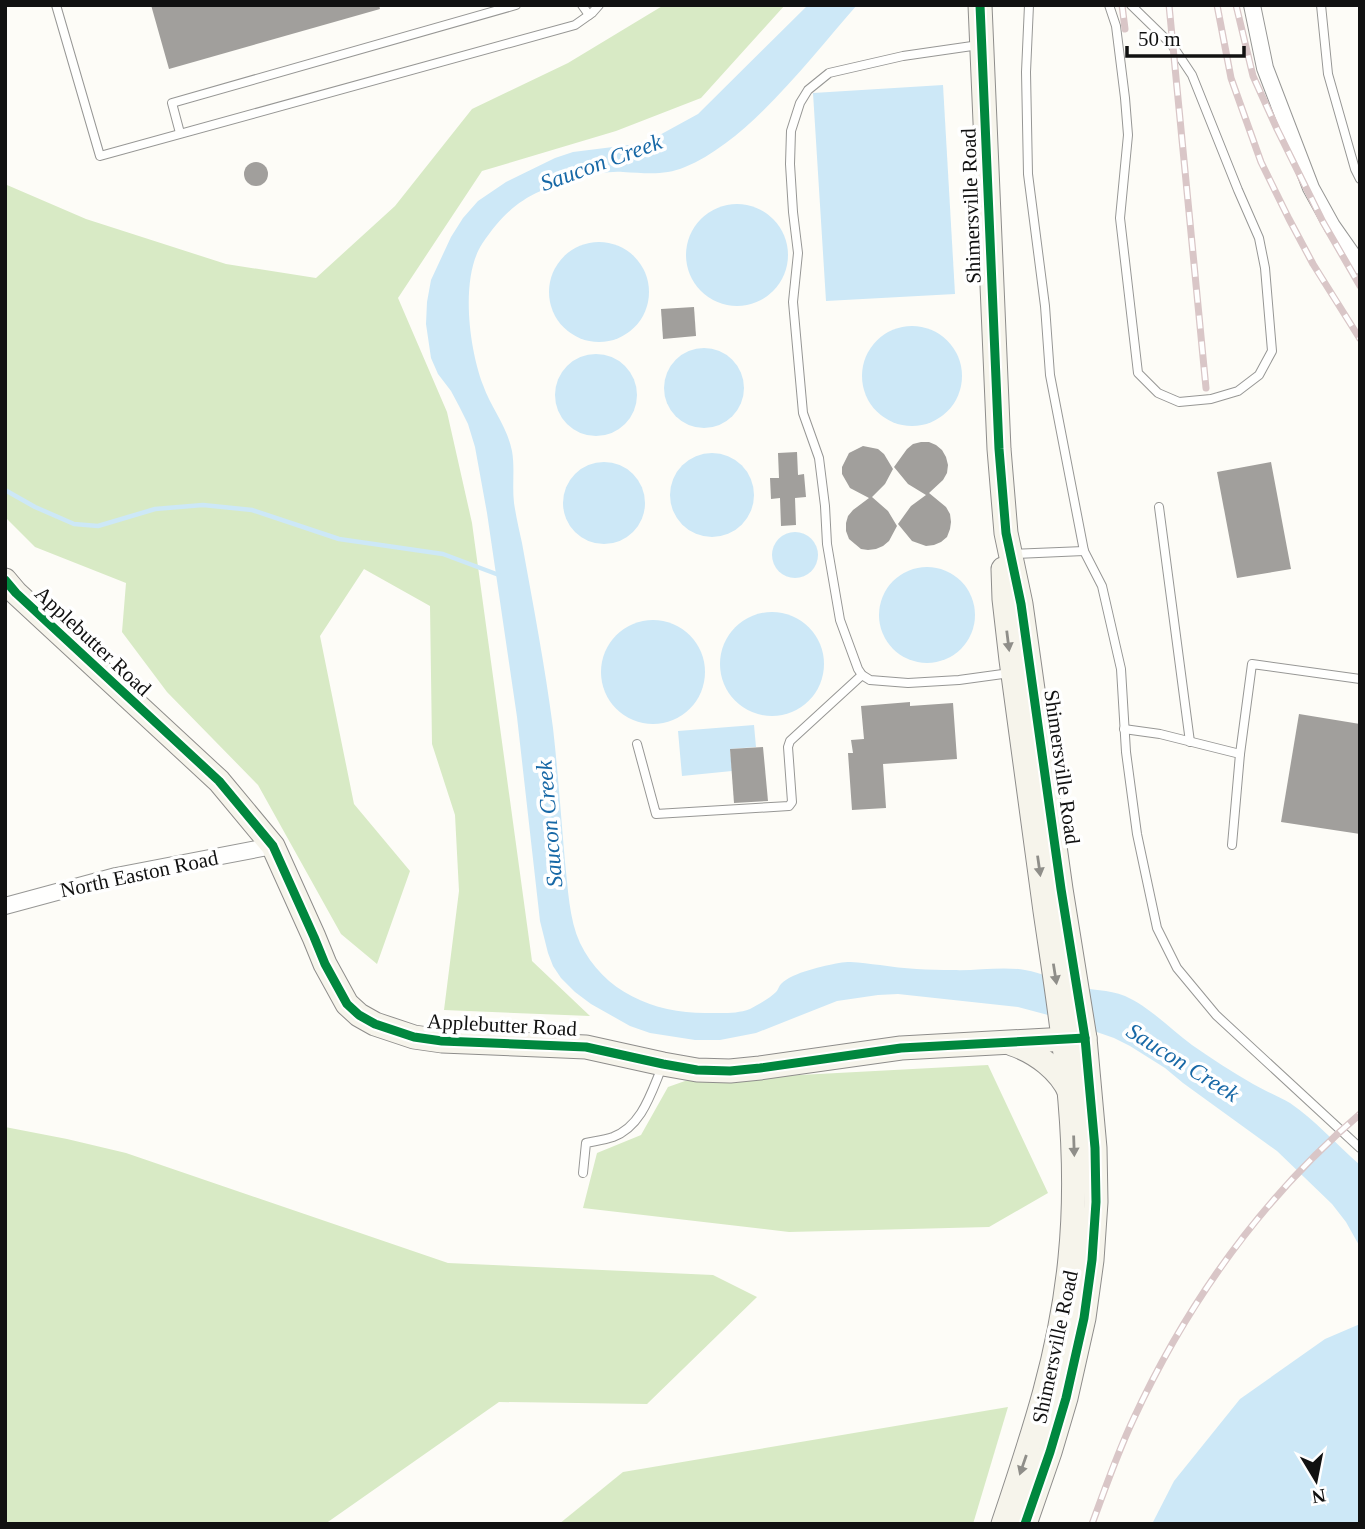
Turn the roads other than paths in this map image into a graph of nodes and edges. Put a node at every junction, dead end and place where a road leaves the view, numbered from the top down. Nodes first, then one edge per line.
1 (56, 5) edge
2 (516, 5) edge
3 (582, 5) edge
4 (599, 5) edge
5 (980, 5) edge
6 (1029, 5) edge
7 (1109, 5) edge
8 (1132, 5) edge
9 (1252, 5) edge
10 (1321, 5) edge
11 (589, 15) junction
12 (982, 44) junction
13 (180, 133) junction
14 (1360, 179) edge
15 (1360, 266) edge
16 (1002, 499) junction
17 (1159, 507) dead end
18 (1084, 551) junction
19 (1011, 554) junction
20 (5, 580) edge
21 (1013, 673) junction
22 (862, 675) junction
23 (1360, 679) edge
24 (1124, 729) junction
25 (1190, 742) junction
26 (637, 744) dead end
27 (1240, 754) junction
28 (1232, 845) dead end
29 (273, 846) junction
30 (5, 905) edge
31 (1055, 913) junction
32 (1002, 1042) junction
33 (1076, 1048) junction
34 (663, 1064) junction
35 (1070, 1094) junction
36 (1360, 1148) edge
37 (583, 1173) dead end
38 (1003, 1524) edge
39 (1025, 1524) edge

1 - 13 lane
2 - 13 lane
3 - 11 lane
4 - 11 lane
5 - 12 street, Shimersville Road
6 - 18 lane
7 - 8 lane
9 - 15 street
10 - 14 lane
11 - 13 lane
12 - 16 street, Shimersville Road
12 - 22 lane
16 - 19 street, Shimersville Road
16 -> 21 street, Shimersville Road
17 - 25 lane
18 - 19 lane
18 - 24 lane
19 - 31 street, Shimersville Road
20 - 29 street, Applebutter Road
21 - 22 lane
21 -> 31 street, Shimersville Road
22 - 26 lane
23 - 27 lane
24 - 25 lane
24 - 36 lane
25 - 27 lane
27 - 28 lane
29 - 30 street, North Easton Road
29 - 34 street, Applebutter Road
31 - 33 street, Shimersville Road
32 - 33 street, Applebutter Road
32 - 34 street, Applebutter Road
32 - 35 street
33 - 35 street, Shimersville Road
33 - 39 street, Shimersville Road
34 - 37 lane
35 -> 38 street, Shimersville Road

